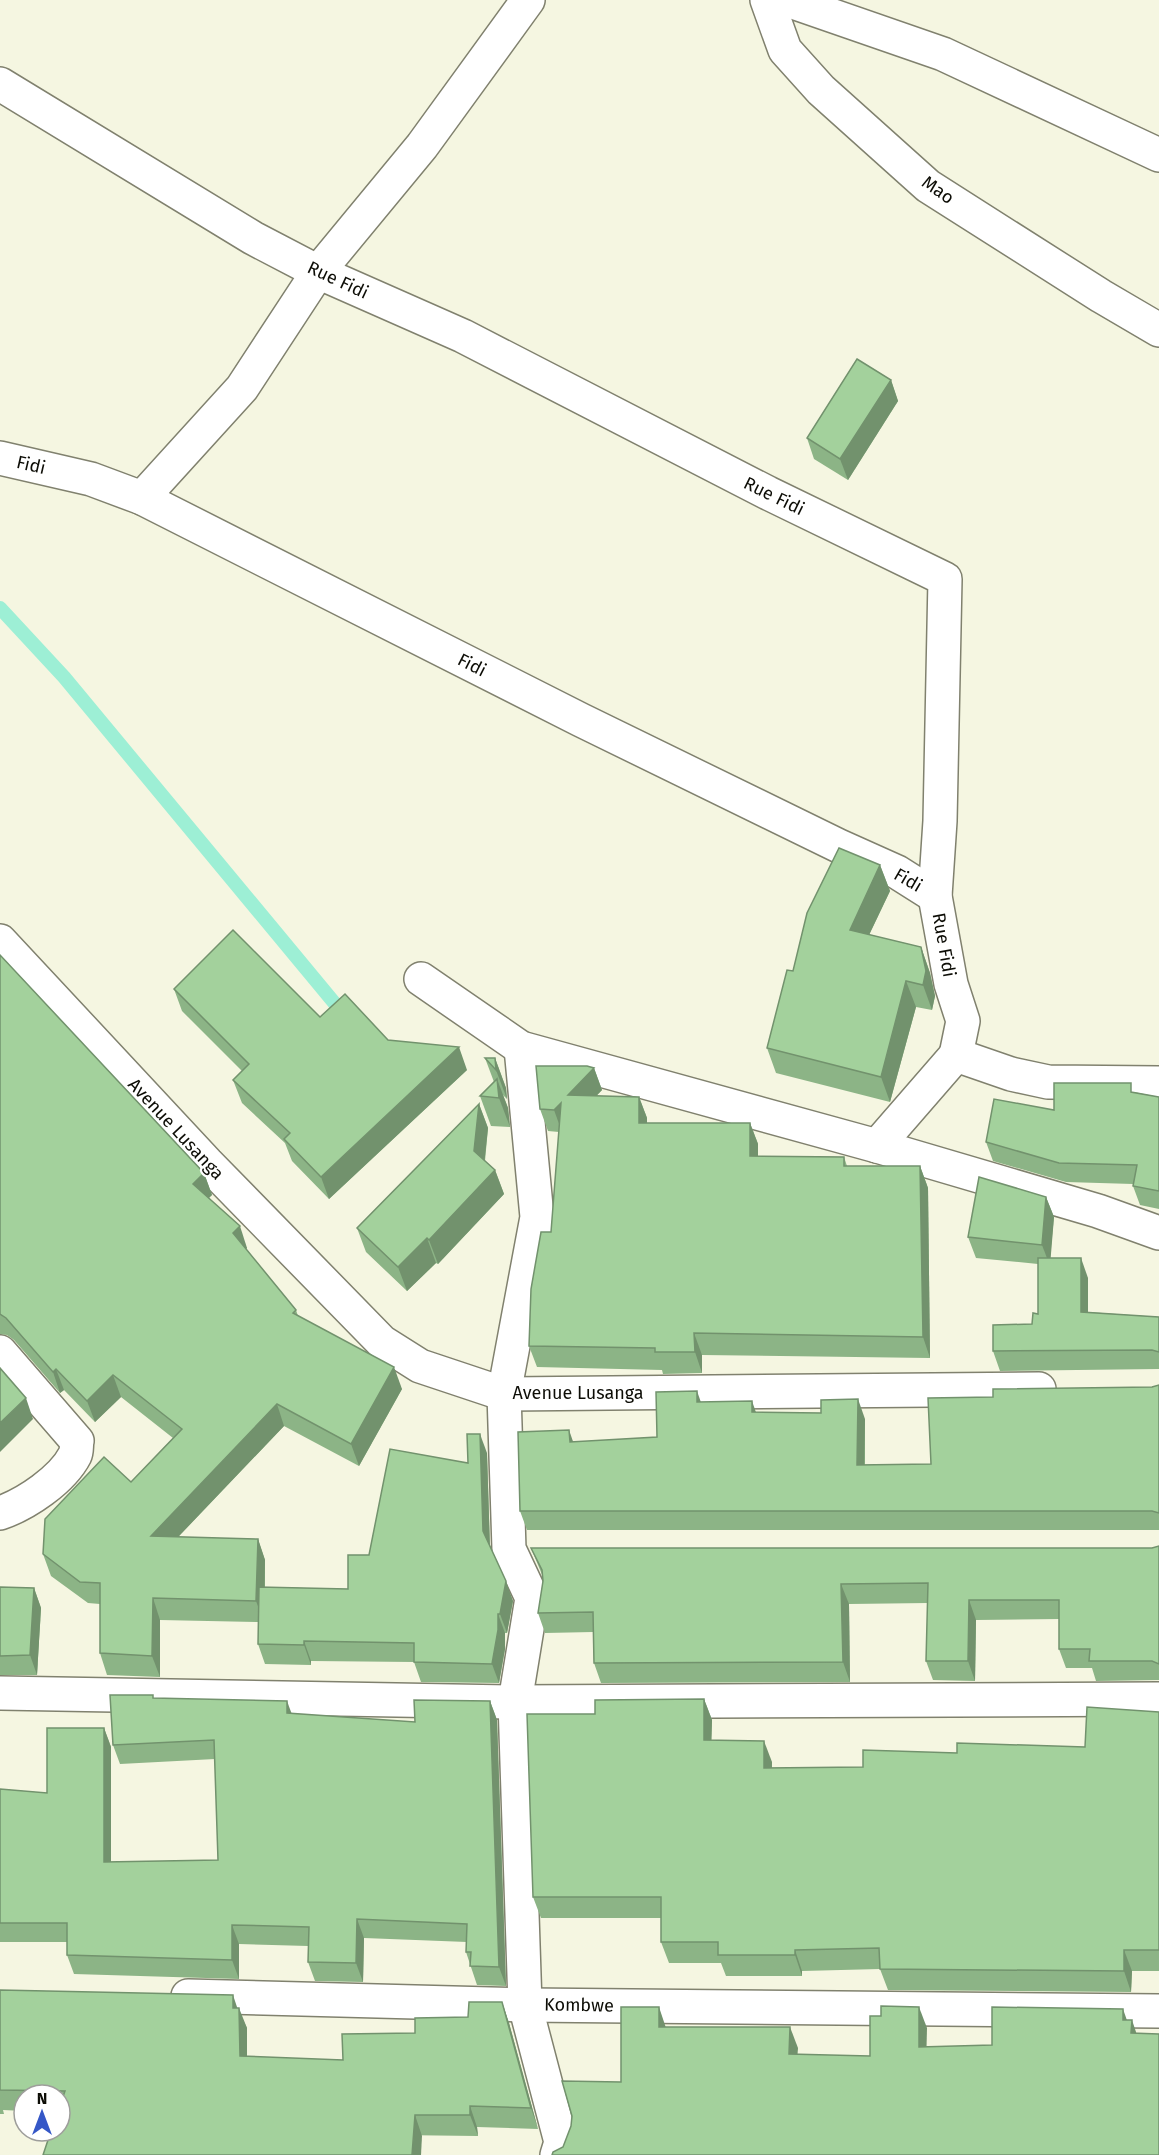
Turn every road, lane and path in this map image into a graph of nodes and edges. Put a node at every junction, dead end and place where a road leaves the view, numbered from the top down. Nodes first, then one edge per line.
1 (767, 0) edge
2 (788, 0) edge
3 (518, 3) edge
4 (0, 84) edge
5 (1159, 155) edge
6 (318, 272) junction
7 (1159, 330) edge
8 (0, 458) edge
9 (142, 498) junction
10 (935, 896) junction
11 (0, 941) edge
12 (421, 979) dead end
13 (521, 1048) junction
14 (956, 1055) junction
15 (1159, 1083) edge
16 (877, 1146) junction
17 (1159, 1233) edge
18 (0, 1352) edge
19 (1064, 1389) edge
20 (504, 1394) junction
21 (0, 1513) edge
22 (508, 1550) junction
23 (544, 1550) edge
24 (0, 1693) edge
25 (1159, 1699) edge
26 (515, 1702) junction
27 (155, 1995) edge
28 (525, 2005) junction
29 (1159, 2011) edge
30 (557, 2155) edge

1 - 7 street, Mao
2 - 5 street
3 - 6 street
4 - 6 street, Rue Fidi
6 - 9 street
6 - 10 street, Rue Fidi
8 - 9 street, Fidi
9 - 10 street, Fidi
10 - 14 street, Rue Fidi
11 - 20 street, Avenue Lusanga
12 - 13 street
13 - 16 street
13 - 20 street
14 - 15 street
14 - 16 street
16 - 17 street
18 - 21 street
19 - 20 street, Avenue Lusanga
20 - 22 street
22 - 23 street
22 - 26 street
24 - 26 street
25 - 26 street
26 - 28 street
27 - 28 street, Kombwe
28 - 29 street, Kombwe
28 - 30 street

